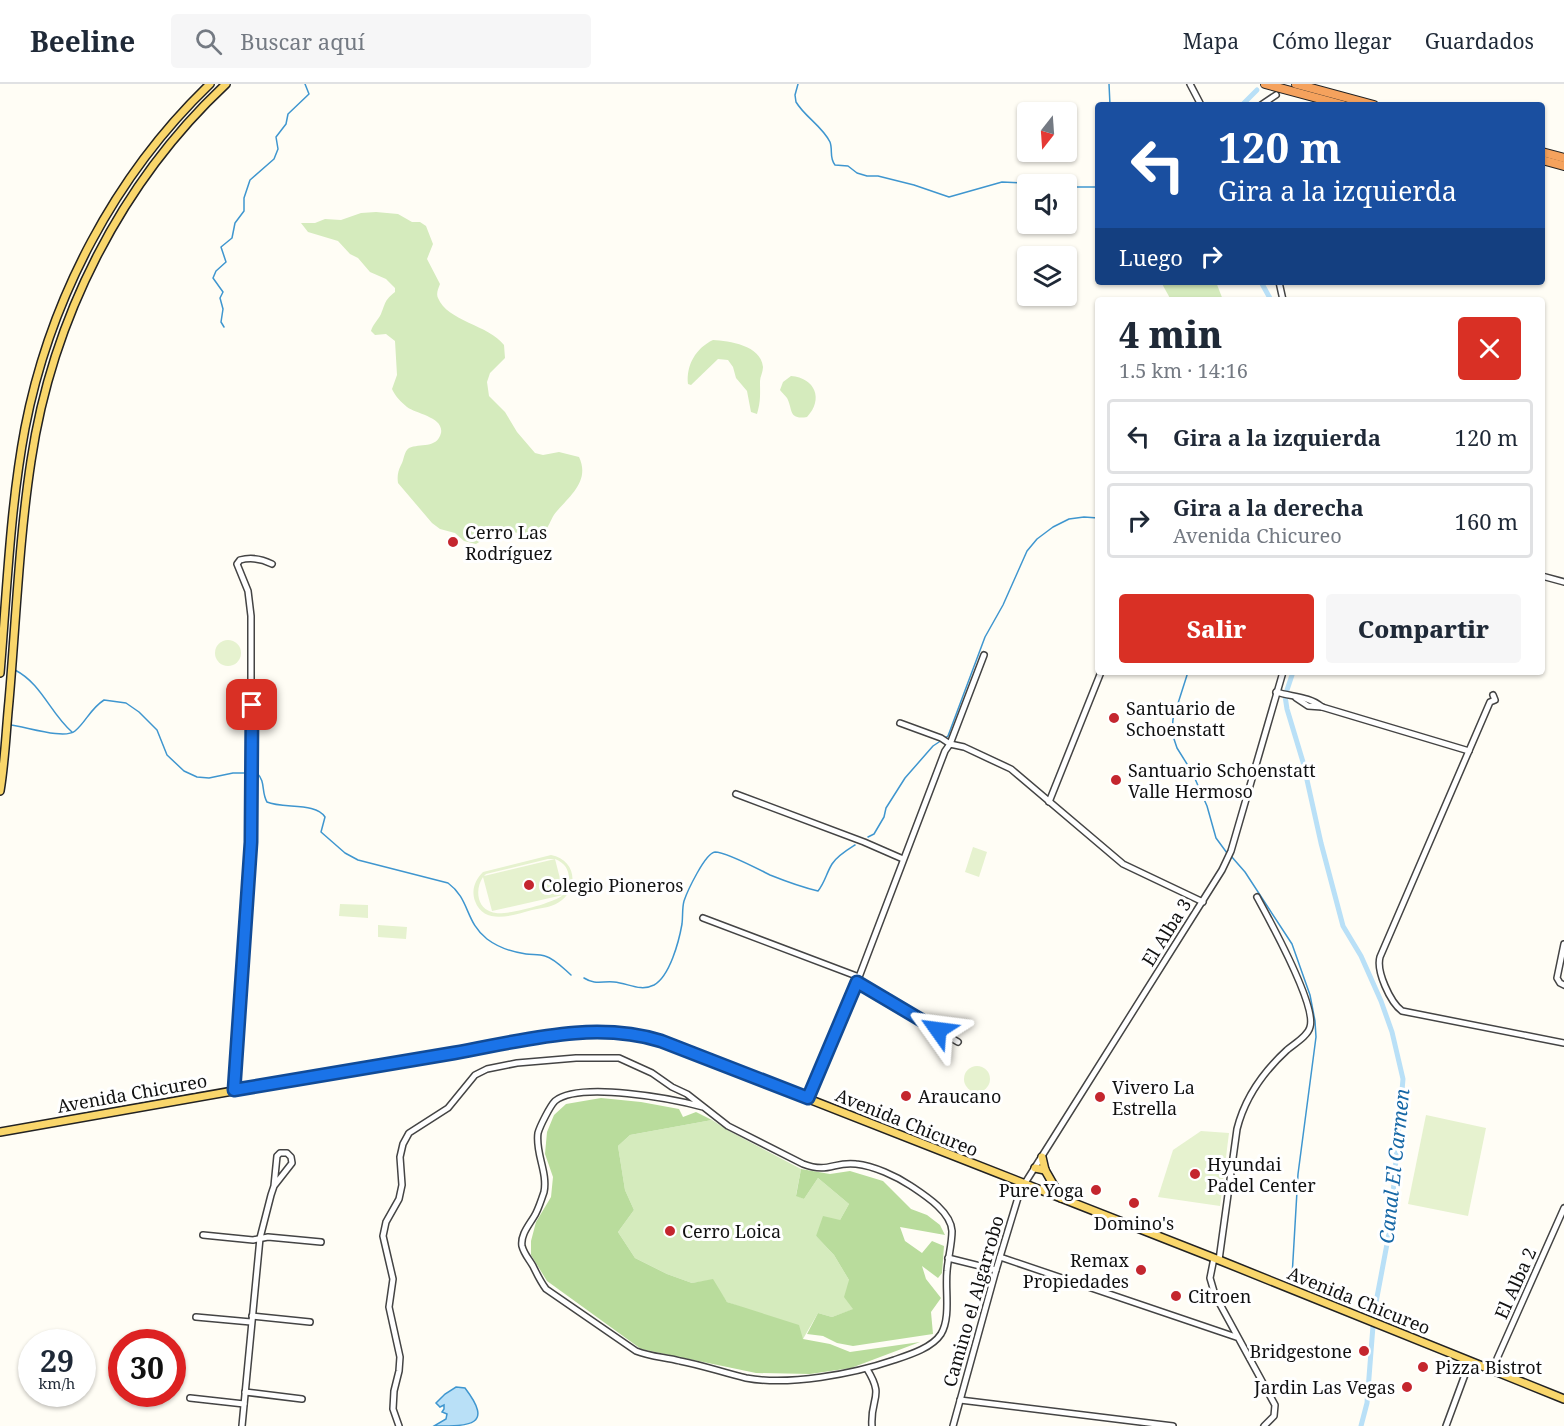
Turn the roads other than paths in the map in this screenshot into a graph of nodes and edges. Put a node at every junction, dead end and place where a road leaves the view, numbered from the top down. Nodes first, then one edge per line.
1 (210, 84) edge
2 (226, 84) edge
3 (1190, 84) edge
4 (1265, 84) edge
5 (1296, 84) edge
6 (1276, 95) dead end
7 (1199, 102) edge
8 (1266, 102) edge
9 (1332, 102) edge
10 (1363, 102) edge
11 (1545, 153) edge
12 (1564, 158) edge
13 (1545, 161) edge
14 (1564, 166) edge
15 (272, 564) dead end
16 (1545, 577) edge
17 (1564, 582) edge
18 (984, 655) dead end
19 (0, 668) edge
20 (1100, 675) edge
21 (1282, 675) edge
22 (1276, 692) junction
23 (1490, 702) dead end
24 (900, 723) dead end
25 (950, 744) junction
26 (1469, 751) junction
27 (0, 791) edge
28 (736, 794) dead end
29 (1049, 802) junction
30 (903, 859) junction
31 (1257, 897) dead end
32 (1203, 902) junction
33 (703, 918) dead end
34 (1564, 944) edge
35 (1561, 978) edge
36 (858, 979) junction
37 (1564, 985) edge
38 (958, 1042) dead end
39 (1564, 1043) edge
40 (234, 1090) junction
41 (808, 1098) junction
42 (703, 1107) junction
43 (0, 1132) edge
44 (1042, 1157) junction
45 (1035, 1168) junction
46 (1045, 1170) junction
47 (1024, 1185) junction
48 (274, 1186) junction
49 (1060, 1198) junction
50 (1564, 1208) edge
51 (203, 1235) dead end
52 (260, 1239) junction
53 (321, 1242) dead end
54 (1000, 1257) junction
55 (948, 1258) junction
56 (1216, 1259) junction
57 (996, 1270) junction
58 (196, 1317) dead end
59 (252, 1319) junction
60 (310, 1322) dead end
61 (1236, 1337) junction
62 (1470, 1361) junction
63 (867, 1369) junction
64 (1492, 1370) junction
65 (245, 1392) junction
66 (190, 1398) dead end
67 (302, 1399) dead end
68 (1564, 1399) edge
69 (960, 1400) junction
70 (244, 1404) junction
71 (242, 1426) edge
72 (399, 1426) edge
73 (872, 1426) edge
74 (953, 1426) edge
75 (1173, 1426) edge
76 (1264, 1426) edge
77 (1446, 1426) edge

1 - 19 main road
2 - 27 main road
3 - 7 street
4 - 9 highway
5 - 10 highway
6 - 8 street
11 - 12 highway
13 - 14 highway
15 - 40 street
16 - 17 street
18 - 25 street
20 - 29 street
21 - 22 street, El Alba 3
22 - 26 street
22 - 32 street, El Alba 3
23 - 26 street
24 - 25 street
25 - 29 street
25 - 30 street
26 - 39 street
28 - 30 street
29 - 32 street
30 - 36 street
31 - 56 street
32 - 44 street, El Alba 3
33 - 36 street
34 - 35 street
35 - 37 street
36 - 38 street
36 - 41 street
40 - 41 main road, Avenida Chicureo
40 - 43 main road, Avenida Chicureo
41 - 47 main road, Avenida Chicureo
42 - 55 street
42 - 63 street
42 - 72 street
44 - 45 street, El Alba 3
44 - 46 main road
45 - 46 main road
45 - 47 street, El Alba 3
46 - 49 main road
47 - 49 main road, Avenida Chicureo
47 - 54 street, Camino el Algarrobo
48 - 48 street
48 - 52 street
49 - 56 main road, Avenida Chicureo
50 - 64 street, El Alba 2
51 - 52 street
52 - 53 street
52 - 59 street
54 - 57 street, Camino el Algarrobo
54 - 61 street
55 - 57 street
55 - 63 street
56 - 61 street
56 - 62 main road, Avenida Chicureo
57 - 69 street, Camino el Algarrobo
58 - 59 street
59 - 60 street
59 - 65 street
61 - 76 street
62 - 64 main road, Avenida Chicureo
62 - 77 street
63 - 73 street
64 - 68 main road, Avenida Chicureo
65 - 67 street
65 - 70 street
66 - 70 street
69 - 74 street, Camino el Algarrobo
69 - 75 street
70 - 71 street

